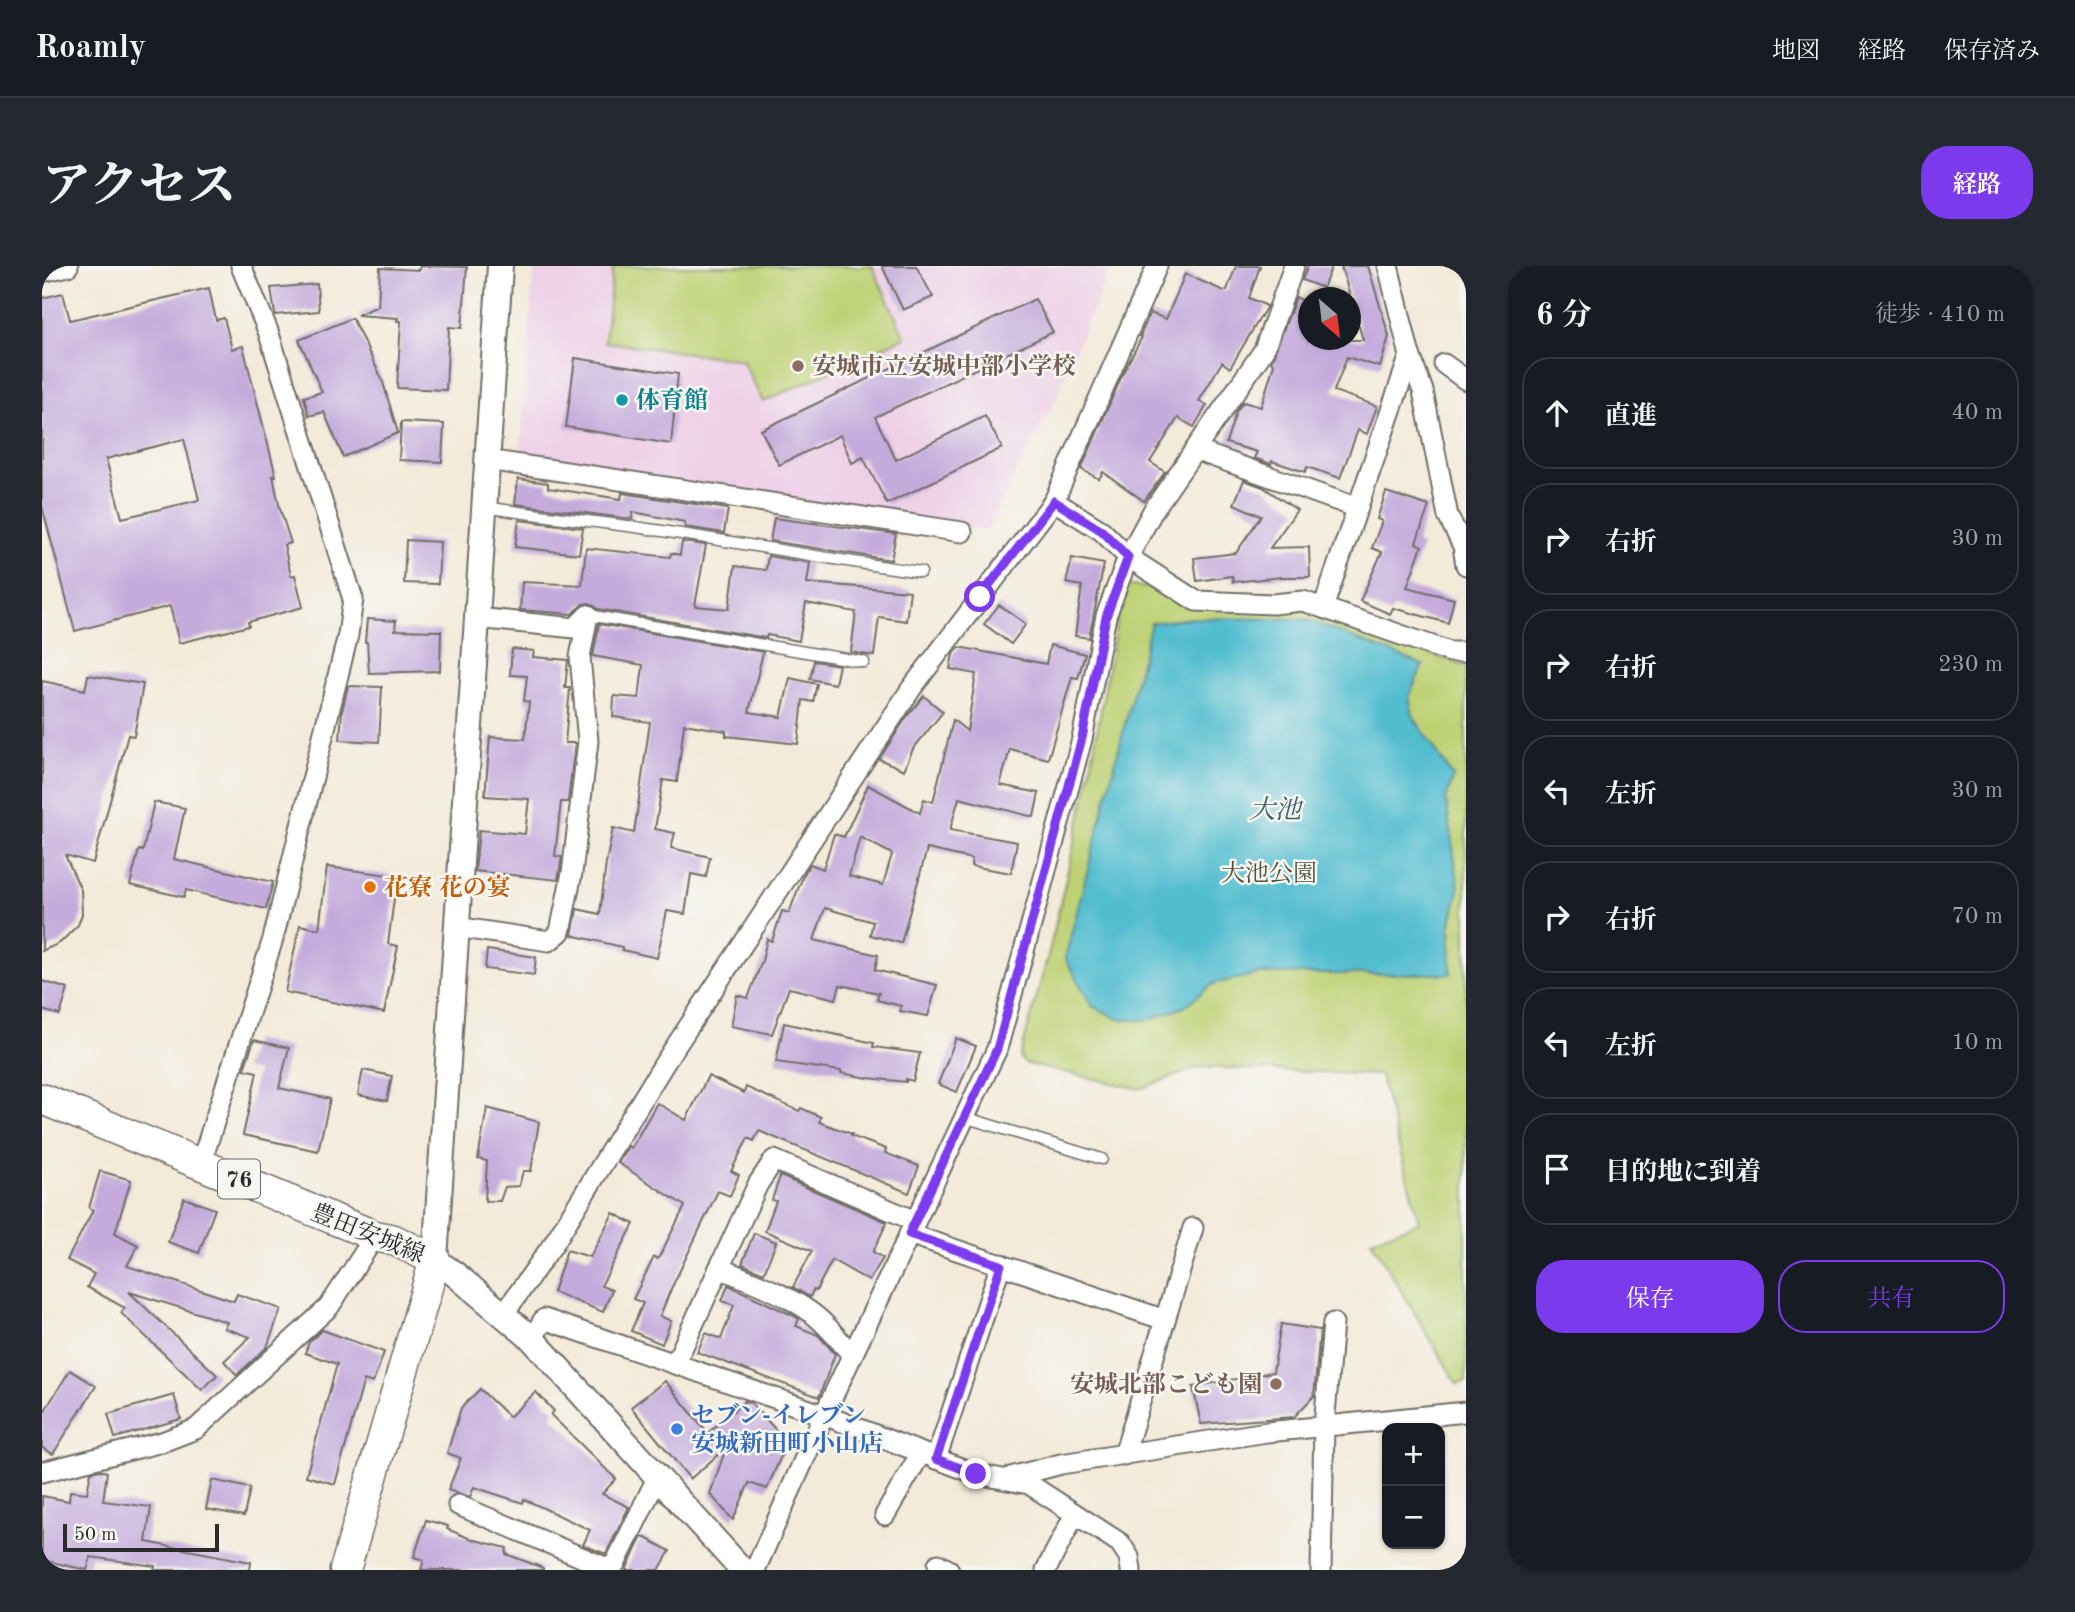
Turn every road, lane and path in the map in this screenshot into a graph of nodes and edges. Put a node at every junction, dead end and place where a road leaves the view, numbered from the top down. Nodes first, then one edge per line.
1 (68, 266) edge
2 (241, 266) edge
3 (500, 266) edge
4 (1157, 266) edge
5 (1294, 266) edge
6 (1388, 266) edge
7 (42, 272) edge
8 (1410, 355) junction
9 (1444, 364) dead end
10 (1466, 380) edge
11 (1195, 450) junction
12 (487, 460) junction
13 (1054, 501) junction
14 (484, 507) junction
15 (1358, 508) junction
16 (962, 532) dead end
17 (1128, 557) junction
18 (1466, 565) edge
19 (921, 572) dead end
20 (1323, 608) junction
21 (588, 615) junction
22 (477, 618) junction
23 (1466, 652) edge
24 (864, 662) dead end
25 (456, 927) junction
26 (42, 1099) edge
27 (964, 1117) junction
28 (1101, 1159) dead end
29 (201, 1164) junction
30 (912, 1227) junction
31 (1193, 1228) dead end
32 (375, 1236) junction
33 (435, 1260) junction
34 (1001, 1265) junction
35 (719, 1268) junction
36 (503, 1315) junction
37 (1165, 1320) junction
38 (1333, 1323) dead end
39 (532, 1339) junction
40 (852, 1355) junction
41 (675, 1364) junction
42 (824, 1415) junction
43 (1463, 1420) edge
44 (1324, 1426) junction
45 (1124, 1455) junction
46 (929, 1456) junction
47 (42, 1472) edge
48 (657, 1478) junction
49 (1006, 1478) junction
50 (458, 1505) dead end
51 (1075, 1514) junction
52 (885, 1515) dead end
53 (345, 1570) edge
54 (742, 1570) edge
55 (755, 1570) edge
56 (1046, 1570) edge
57 (1131, 1570) edge
58 (1321, 1570) edge

1 - 7 street
2 - 29 street
3 - 12 street
4 - 13 street
5 - 11 street
6 - 8 street
8 - 15 street
8 - 18 street
9 - 10 street
11 - 15 street
11 - 17 street
12 - 14 street
12 - 16 street
13 - 17 street
13 - 36 street
14 - 19 lane
14 - 22 street
15 - 20 street
17 - 20 street
17 - 27 street
20 - 23 street
21 - 22 street
21 - 24 lane
21 - 25 street
22 - 25 street
25 - 33 street
26 - 29 main road, 豊田安城線 / 76
27 - 28 lane
27 - 30 street
29 - 32 main road, 豊田安城線 / 76
30 - 34 street
30 - 35 street
30 - 40 street
31 - 37 street
32 - 33 main road, 豊田安城線 / 76
32 - 47 street
33 - 36 street
33 - 53 main road, 豊田安城線
34 - 37 street
34 - 46 street
35 - 40 street
35 - 41 street
36 - 39 street
37 - 45 street
38 - 44 street
39 - 41 street
39 - 48 street
40 - 42 street
41 - 42 street
42 - 46 street
42 - 55 street
43 - 44 street
44 - 45 street
44 - 58 street
45 - 49 street
46 - 49 street
46 - 52 street
48 - 50 street
48 - 54 street
49 - 51 street
51 - 56 street
51 - 57 street

